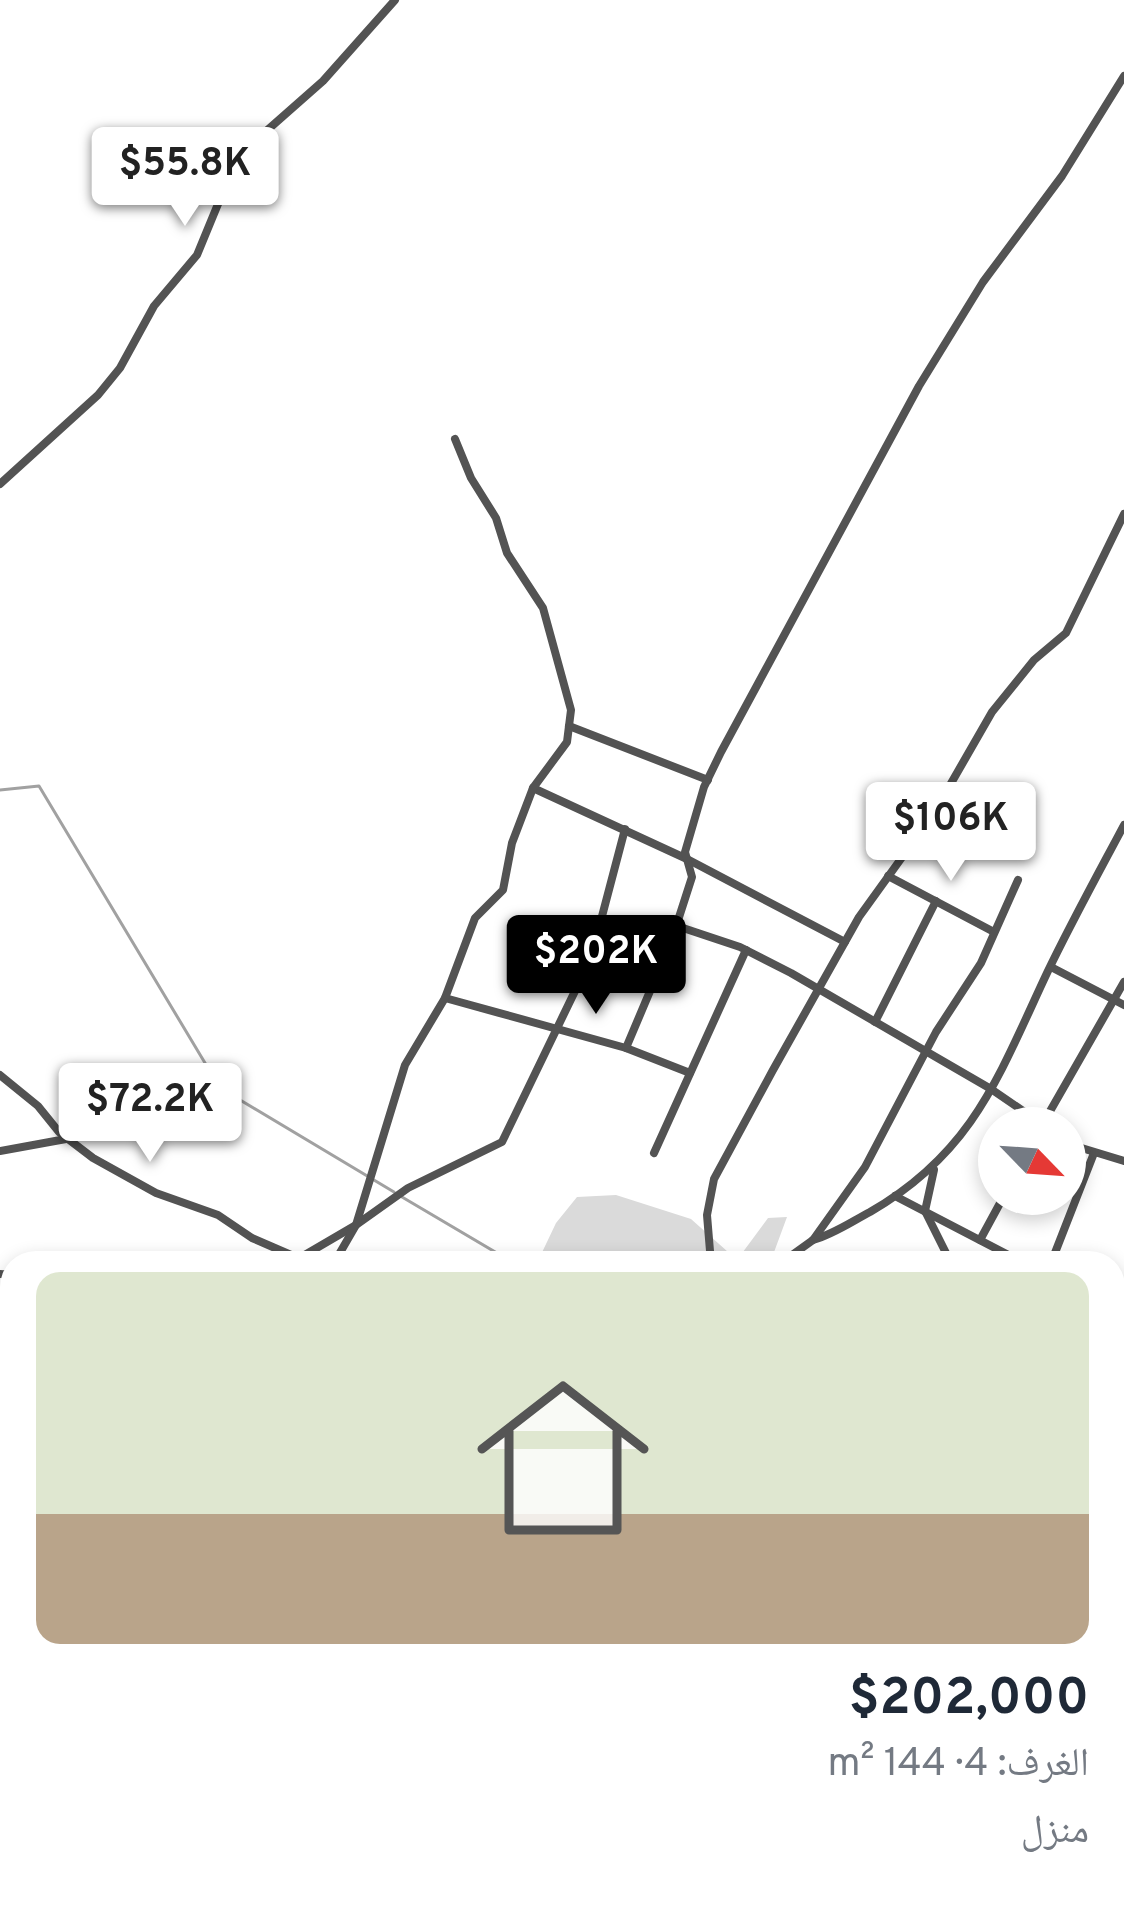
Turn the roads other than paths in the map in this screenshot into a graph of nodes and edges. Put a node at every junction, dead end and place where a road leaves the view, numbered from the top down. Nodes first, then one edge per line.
1 (395, 0) edge
2 (1124, 76) edge
3 (455, 439) dead end
4 (0, 484) edge
5 (1124, 514) edge
6 (569, 726) junction
7 (708, 779) junction
8 (533, 788) junction
9 (1124, 825) edge
10 (625, 829) junction
11 (687, 859) junction
12 (887, 876) junction
13 (1018, 880) dead end
14 (935, 901) junction
15 (676, 926) junction
16 (994, 932) junction
17 (845, 942) junction
18 (746, 950) junction
19 (1050, 967) junction
20 (1124, 982) edge
21 (818, 990) junction
22 (445, 998) junction
23 (1119, 1003) edge
24 (875, 1022) junction
25 (555, 1028) junction
26 (626, 1048) junction
27 (926, 1051) junction
28 (690, 1073) junction
29 (0, 1075) edge
30 (991, 1089) junction
31 (1016, 1107) edge
32 (1056, 1107) edge
33 (68, 1139) junction
34 (1086, 1149) edge
35 (0, 1151) edge
36 (654, 1153) dead end
37 (1094, 1153) junction
38 (1124, 1161) edge
39 (934, 1167) junction
40 (896, 1196) junction
41 (926, 1211) junction
42 (994, 1215) edge
43 (356, 1225) junction
44 (813, 1240) junction
45 (980, 1240) junction
46 (276, 1251) edge
47 (312, 1251) edge
48 (341, 1251) edge
49 (710, 1251) edge
50 (798, 1251) edge
51 (945, 1251) edge
52 (1001, 1251) edge
53 (1056, 1251) edge

1 - 4 street
2 - 7 street
3 - 6 street
5 - 12 street
6 - 7 street
6 - 8 street
7 - 11 street
8 - 10 street
8 - 22 street
9 - 19 street
10 - 11 street
10 - 25 street
11 - 15 street
11 - 17 street
12 - 14 street
12 - 17 street
13 - 16 street
14 - 16 street
14 - 24 street
15 - 18 street
15 - 26 street
16 - 27 street
17 - 21 street
18 - 21 street
18 - 28 street
19 - 23 street
19 - 30 street
20 - 23 street
21 - 24 street
21 - 49 street
22 - 25 street
22 - 43 street
23 - 32 street
24 - 27 street
25 - 26 street
25 - 43 street
26 - 28 street
27 - 30 street
27 - 44 street
28 - 36 street
29 - 33 street
30 - 31 street
30 - 39 street
33 - 35 street
33 - 46 street
34 - 37 street
37 - 38 street
37 - 53 street
39 - 40 street
39 - 41 street
40 - 41 street
40 - 44 street
41 - 45 street
41 - 51 street
42 - 45 street
43 - 47 street
43 - 48 street
44 - 50 street
45 - 52 street

